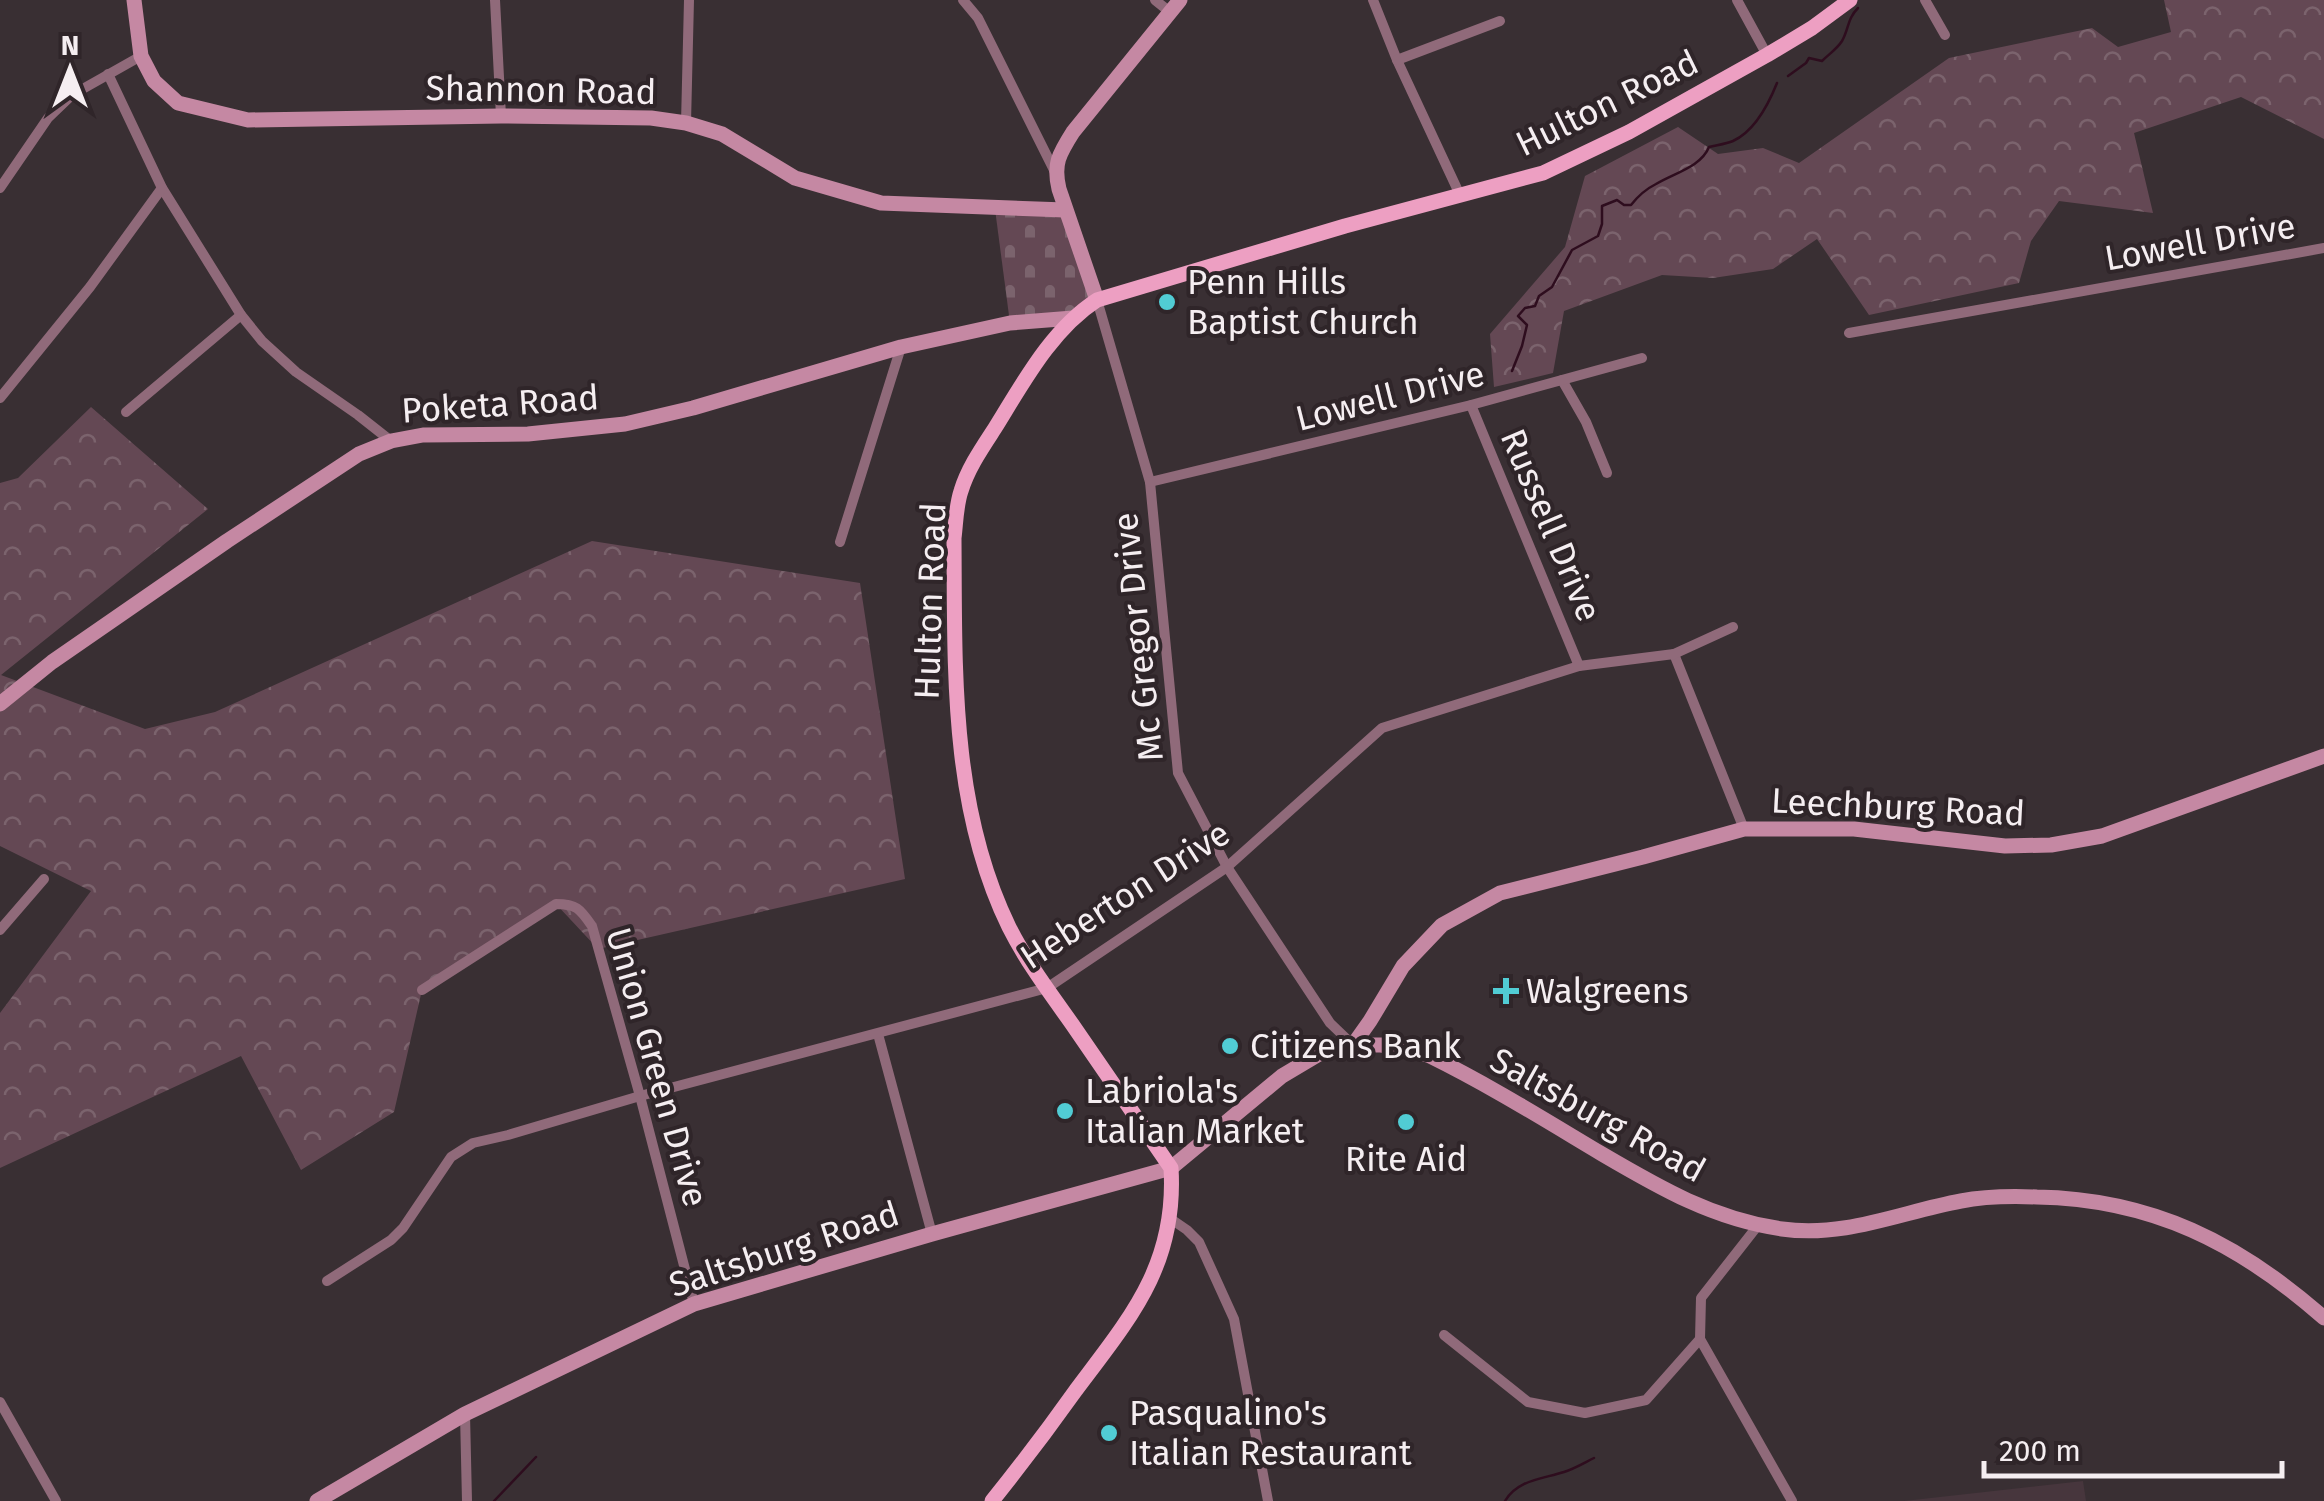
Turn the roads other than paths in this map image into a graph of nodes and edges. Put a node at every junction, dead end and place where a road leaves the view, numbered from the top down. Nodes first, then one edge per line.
1 (134, 0) edge
2 (494, 0) edge
3 (689, 0) edge
4 (963, 0) edge
5 (1155, 0) edge
6 (1373, 0) edge
7 (1737, 0) edge
8 (1850, 0) edge
9 (1925, 0) edge
10 (1175, 6) edge
11 (1500, 20) dead end
12 (1945, 36) dead end
13 (1767, 55) junction
14 (141, 56) junction
15 (1397, 60) junction
16 (108, 74) junction
17 (501, 116) junction
18 (686, 123) junction
19 (1055, 173) junction
20 (0, 188) edge
21 (162, 188) junction
22 (1460, 196) junction
23 (1065, 210) junction
24 (2324, 248) edge
25 (1097, 300) junction
26 (241, 315) junction
27 (1072, 318) junction
28 (1849, 333) dead end
29 (900, 347) junction
30 (1642, 358) dead end
31 (1562, 380) junction
32 (0, 398) edge
33 (1471, 406) junction
34 (126, 412) dead end
35 (390, 441) junction
36 (1607, 473) dead end
37 (1150, 482) junction
38 (840, 542) dead end
39 (1734, 627) dead end
40 (1674, 654) junction
41 (1579, 666) junction
42 (0, 704) edge
43 (2324, 756) edge
44 (1744, 828) junction
45 (1227, 867) junction
46 (44, 879) dead end
47 (0, 930) edge
48 (1046, 988) junction
49 (422, 990) dead end
50 (878, 1034) junction
51 (1353, 1045) junction
52 (640, 1096) junction
53 (1171, 1168) junction
54 (1171, 1220) junction
55 (1759, 1224) junction
56 (932, 1234) junction
57 (327, 1281) dead end
58 (694, 1304) junction
59 (2324, 1318) edge
60 (1444, 1334) dead end
61 (1700, 1339) junction
62 (0, 1402) edge
63 (465, 1414) junction
64 (328, 1498) edge
65 (56, 1501) edge
66 (467, 1501) edge
67 (992, 1501) edge
68 (1268, 1501) edge
69 (1792, 1501) edge

1 - 14 street, Shannon Road
2 - 17 street
3 - 18 street
4 - 19 street
5 - 10 street
6 - 15 street
7 - 13 street
8 - 13 main road, Hulton Road
9 - 12 street
10 - 19 street
11 - 15 street
13 - 22 main road, Hulton Road
14 - 16 street
14 - 17 street, Shannon Road
15 - 22 street
16 - 20 street
16 - 21 street
17 - 18 street, Shannon Road
18 - 23 street, Shannon Road
19 - 23 street
21 - 26 street
21 - 32 street
22 - 25 main road, Hulton Road
23 - 25 street
24 - 28 street, Lowell Drive
25 - 27 main road, Hulton Road
25 - 37 street, Mc Gregor Drive
26 - 34 street
26 - 35 street
27 - 29 street, Poketa Road
27 - 48 main road, Hulton Road
29 - 35 street, Poketa Road
29 - 38 street
30 - 31 street, Lowell Drive
31 - 33 street, Lowell Drive
31 - 36 street
33 - 37 street, Lowell Drive
33 - 41 street, Russell Drive
35 - 42 street, Poketa Road
37 - 45 street, Mc Gregor Drive
39 - 40 street, Heberton Drive
40 - 41 street, Heberton Drive
40 - 44 street
41 - 45 street, Heberton Drive
43 - 44 street, Leechburg Road
44 - 51 street, Leechburg Road
45 - 48 street, Heberton Drive
45 - 51 street, Mc Gregor Drive
46 - 47 street
48 - 50 street, Heberton Drive
48 - 53 main road, Hulton Road
49 - 52 street, Union Green Drive
50 - 52 street, Heberton Drive
50 - 56 street
51 - 53 street, Saltsburg Road
51 - 55 street, Saltsburg Road
52 - 57 street, Heberton Drive
52 - 58 street, Union Green Drive
53 - 54 main road
53 - 56 street, Saltsburg Road
54 - 67 main road
54 - 68 street
55 - 59 street, Saltsburg Road
55 - 61 street
56 - 58 street, Saltsburg Road
58 - 63 street, Saltsburg Road
60 - 61 street
61 - 69 street
62 - 65 street
63 - 64 street, Saltsburg Road
63 - 66 street

